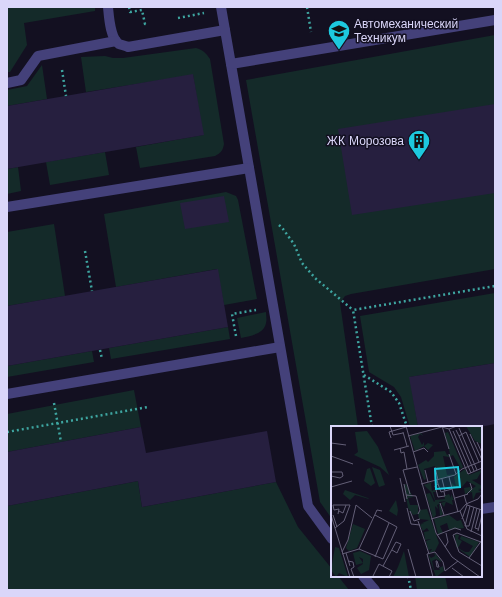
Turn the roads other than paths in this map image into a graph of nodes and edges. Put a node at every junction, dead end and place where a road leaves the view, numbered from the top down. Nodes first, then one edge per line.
1 (108, 7) edge
2 (221, 7) edge
3 (495, 20) edge
4 (225, 30) junction
5 (116, 41) junction
6 (231, 64) junction
7 (7, 83) edge
8 (249, 168) junction
9 (7, 207) edge
10 (280, 347) junction
11 (7, 394) edge
12 (495, 507) edge
13 (482, 509) edge
14 (331, 536) edge
15 (364, 577) edge
16 (375, 590) edge

1 - 5 lane
2 - 4 lane
3 - 6 lane
4 - 5 lane
4 - 6 lane
5 - 7 lane
6 - 8 lane
8 - 9 lane
8 - 10 lane
10 - 11 lane
10 - 14 lane
12 - 13 lane
15 - 16 lane

